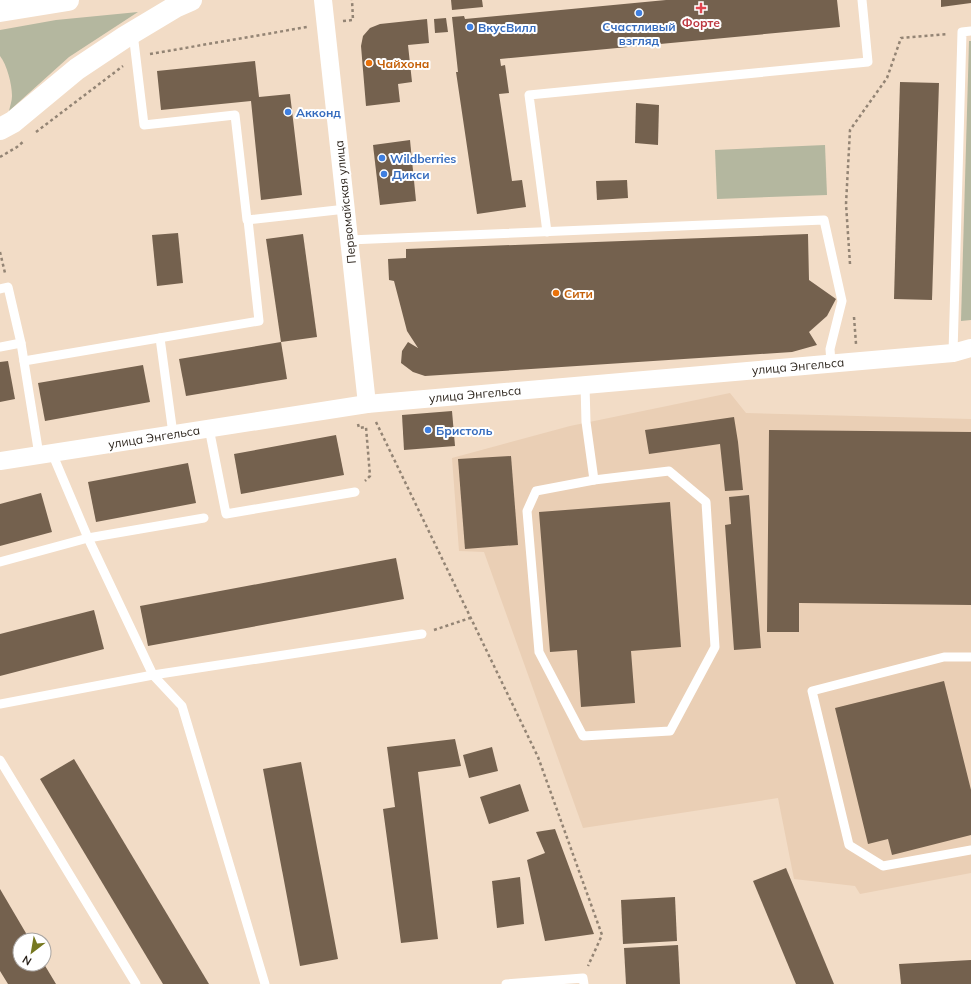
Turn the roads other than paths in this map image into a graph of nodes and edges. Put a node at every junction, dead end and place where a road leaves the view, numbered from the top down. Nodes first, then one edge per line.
1 (68, 0) edge
2 (191, 0) edge
3 (323, 0) edge
4 (862, 0) edge
5 (0, 11) edge
6 (133, 32) junction
7 (966, 32) edge
8 (0, 129) edge
9 (346, 209) junction
10 (248, 220) junction
11 (547, 232) junction
12 (349, 240) junction
13 (4, 288) edge
14 (160, 338) junction
15 (21, 343) junction
16 (0, 347) edge
17 (971, 348) edge
18 (953, 353) junction
19 (971, 357) edge
20 (24, 361) junction
21 (831, 364) junction
22 (585, 385) junction
23 (360, 405) junction
24 (209, 428) junction
25 (173, 434) junction
26 (46, 454) junction
27 (0, 461) edge
28 (594, 480) junction
29 (355, 492) road end
30 (204, 518) dead end
31 (88, 538) junction
32 (0, 562) edge
33 (422, 634) road end
34 (971, 657) edge
35 (153, 675) junction
36 (0, 704) edge
37 (0, 760) edge
38 (971, 850) edge
39 (584, 981) edge
40 (136, 984) edge
41 (265, 984) edge
42 (506, 984) edge

1 - 5 street
2 - 6 street
3 - 9 street, Первомайская улица
4 - 11 lane
6 - 8 street
6 - 10 lane
7 - 18 lane
9 - 10 lane
9 - 12 street, Первомайская улица
10 - 14 lane
11 - 12 lane
11 - 21 lane
12 - 23 street, Первомайская улица
13 - 15 lane
14 - 20 lane
14 - 25 lane
15 - 16 lane
15 - 20 lane
17 - 18 street, улица Энгельса
18 - 19 street, улица Энгельса
18 - 21 street, улица Энгельса
20 - 26 lane
21 - 22 street, улица Энгельса
22 - 23 street, улица Энгельса
22 - 28 lane
23 - 24 street, улица Энгельса
24 - 25 street, улица Энгельса
24 - 29 lane
25 - 26 street, улица Энгельса
26 - 27 street, улица Энгельса
26 - 31 lane
28 - 28 lane
30 - 31 lane
31 - 32 lane
31 - 35 lane
33 - 35 lane
34 - 38 lane
35 - 36 lane
35 - 41 lane
37 - 40 lane
39 - 42 lane

